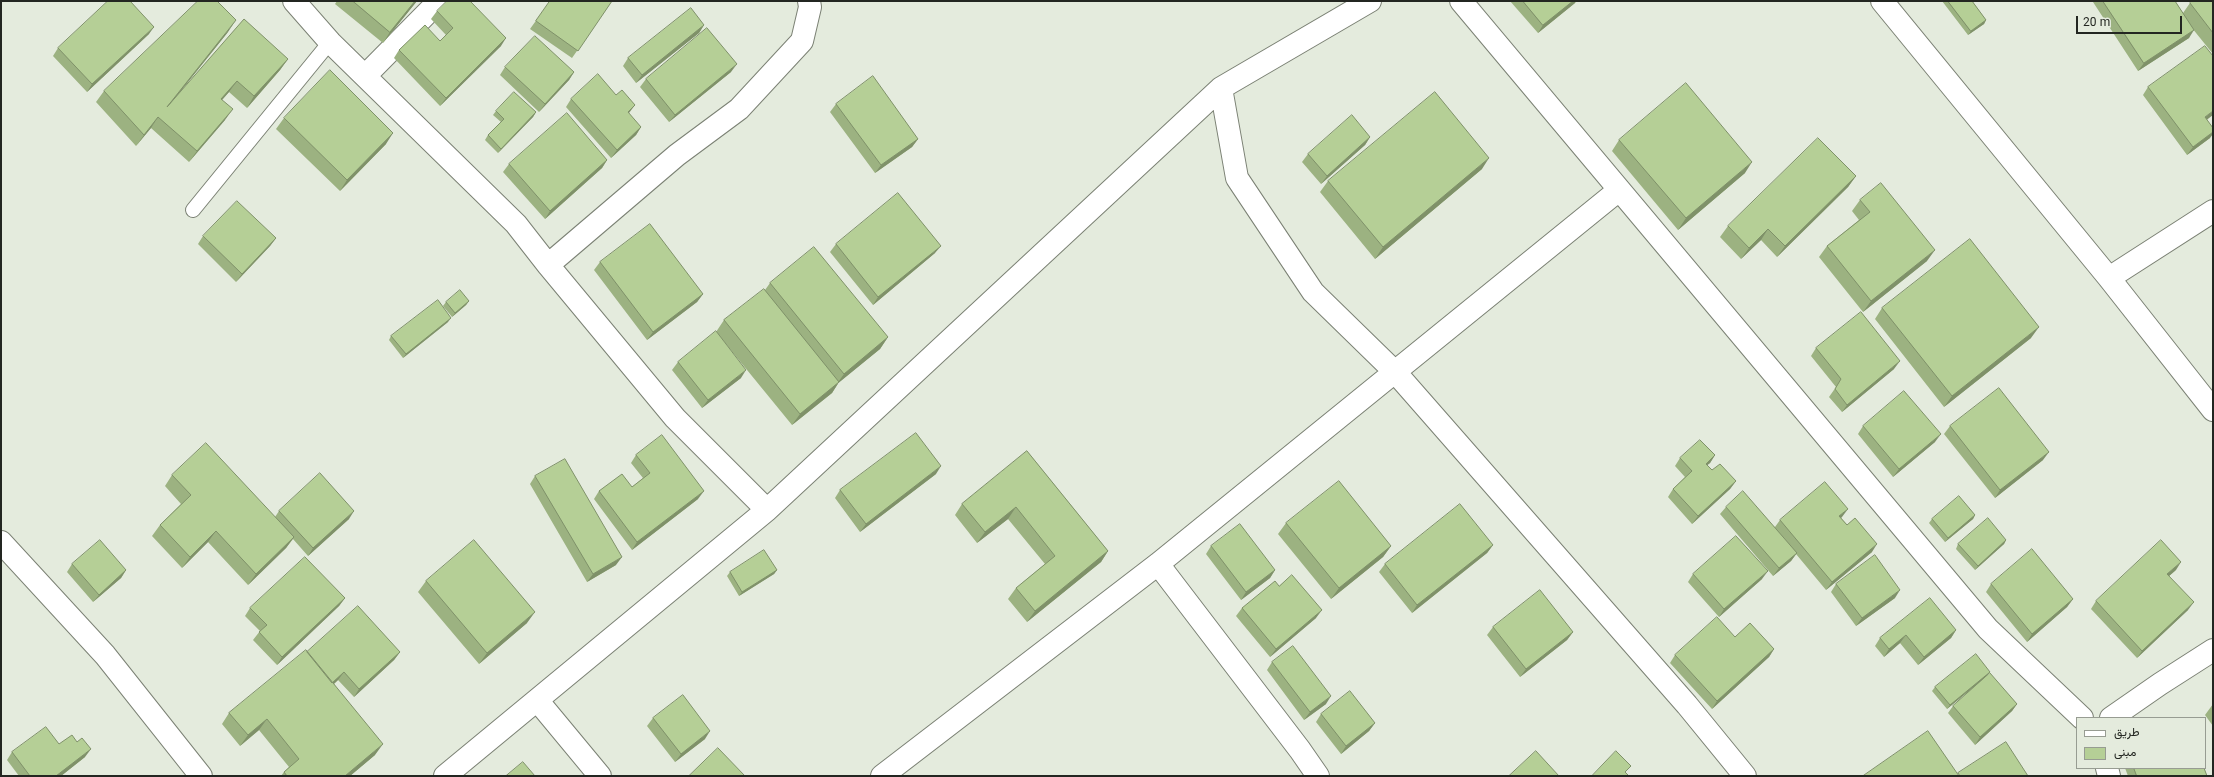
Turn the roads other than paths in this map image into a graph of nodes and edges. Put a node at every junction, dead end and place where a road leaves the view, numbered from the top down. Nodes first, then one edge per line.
1 (294, 1) edge
2 (439, 1) edge
3 (809, 1) edge
4 (1370, 1) edge
5 (1461, 1) edge
6 (1882, 1) edge
7 (330, 42) junction
8 (365, 76) junction
9 (1221, 88) junction
10 (1619, 190) junction
11 (193, 210) dead end
12 (2213, 212) edge
13 (548, 265) junction
14 (2109, 278) junction
15 (1396, 372) junction
16 (2213, 410) edge
17 (768, 510) junction
18 (5, 554) edge
19 (1158, 564) junction
20 (2213, 650) edge
21 (538, 700) junction
22 (2081, 717) edge
23 (2112, 717) edge
24 (201, 776) edge
25 (445, 776) edge
26 (600, 776) edge
27 (882, 776) edge
28 (1318, 776) edge
29 (1745, 776) edge

1 - 7 street
2 - 8 street
3 - 13 street
4 - 9 street
5 - 10 street
6 - 14 street
7 - 8 street
7 - 11 lane
8 - 13 street
9 - 15 street
9 - 17 street
10 - 15 street
10 - 22 street
12 - 14 street
13 - 17 street
14 - 16 street
15 - 19 street
15 - 29 street
17 - 21 street
18 - 24 street
19 - 27 street
19 - 28 street
20 - 23 street
21 - 25 street
21 - 26 street

